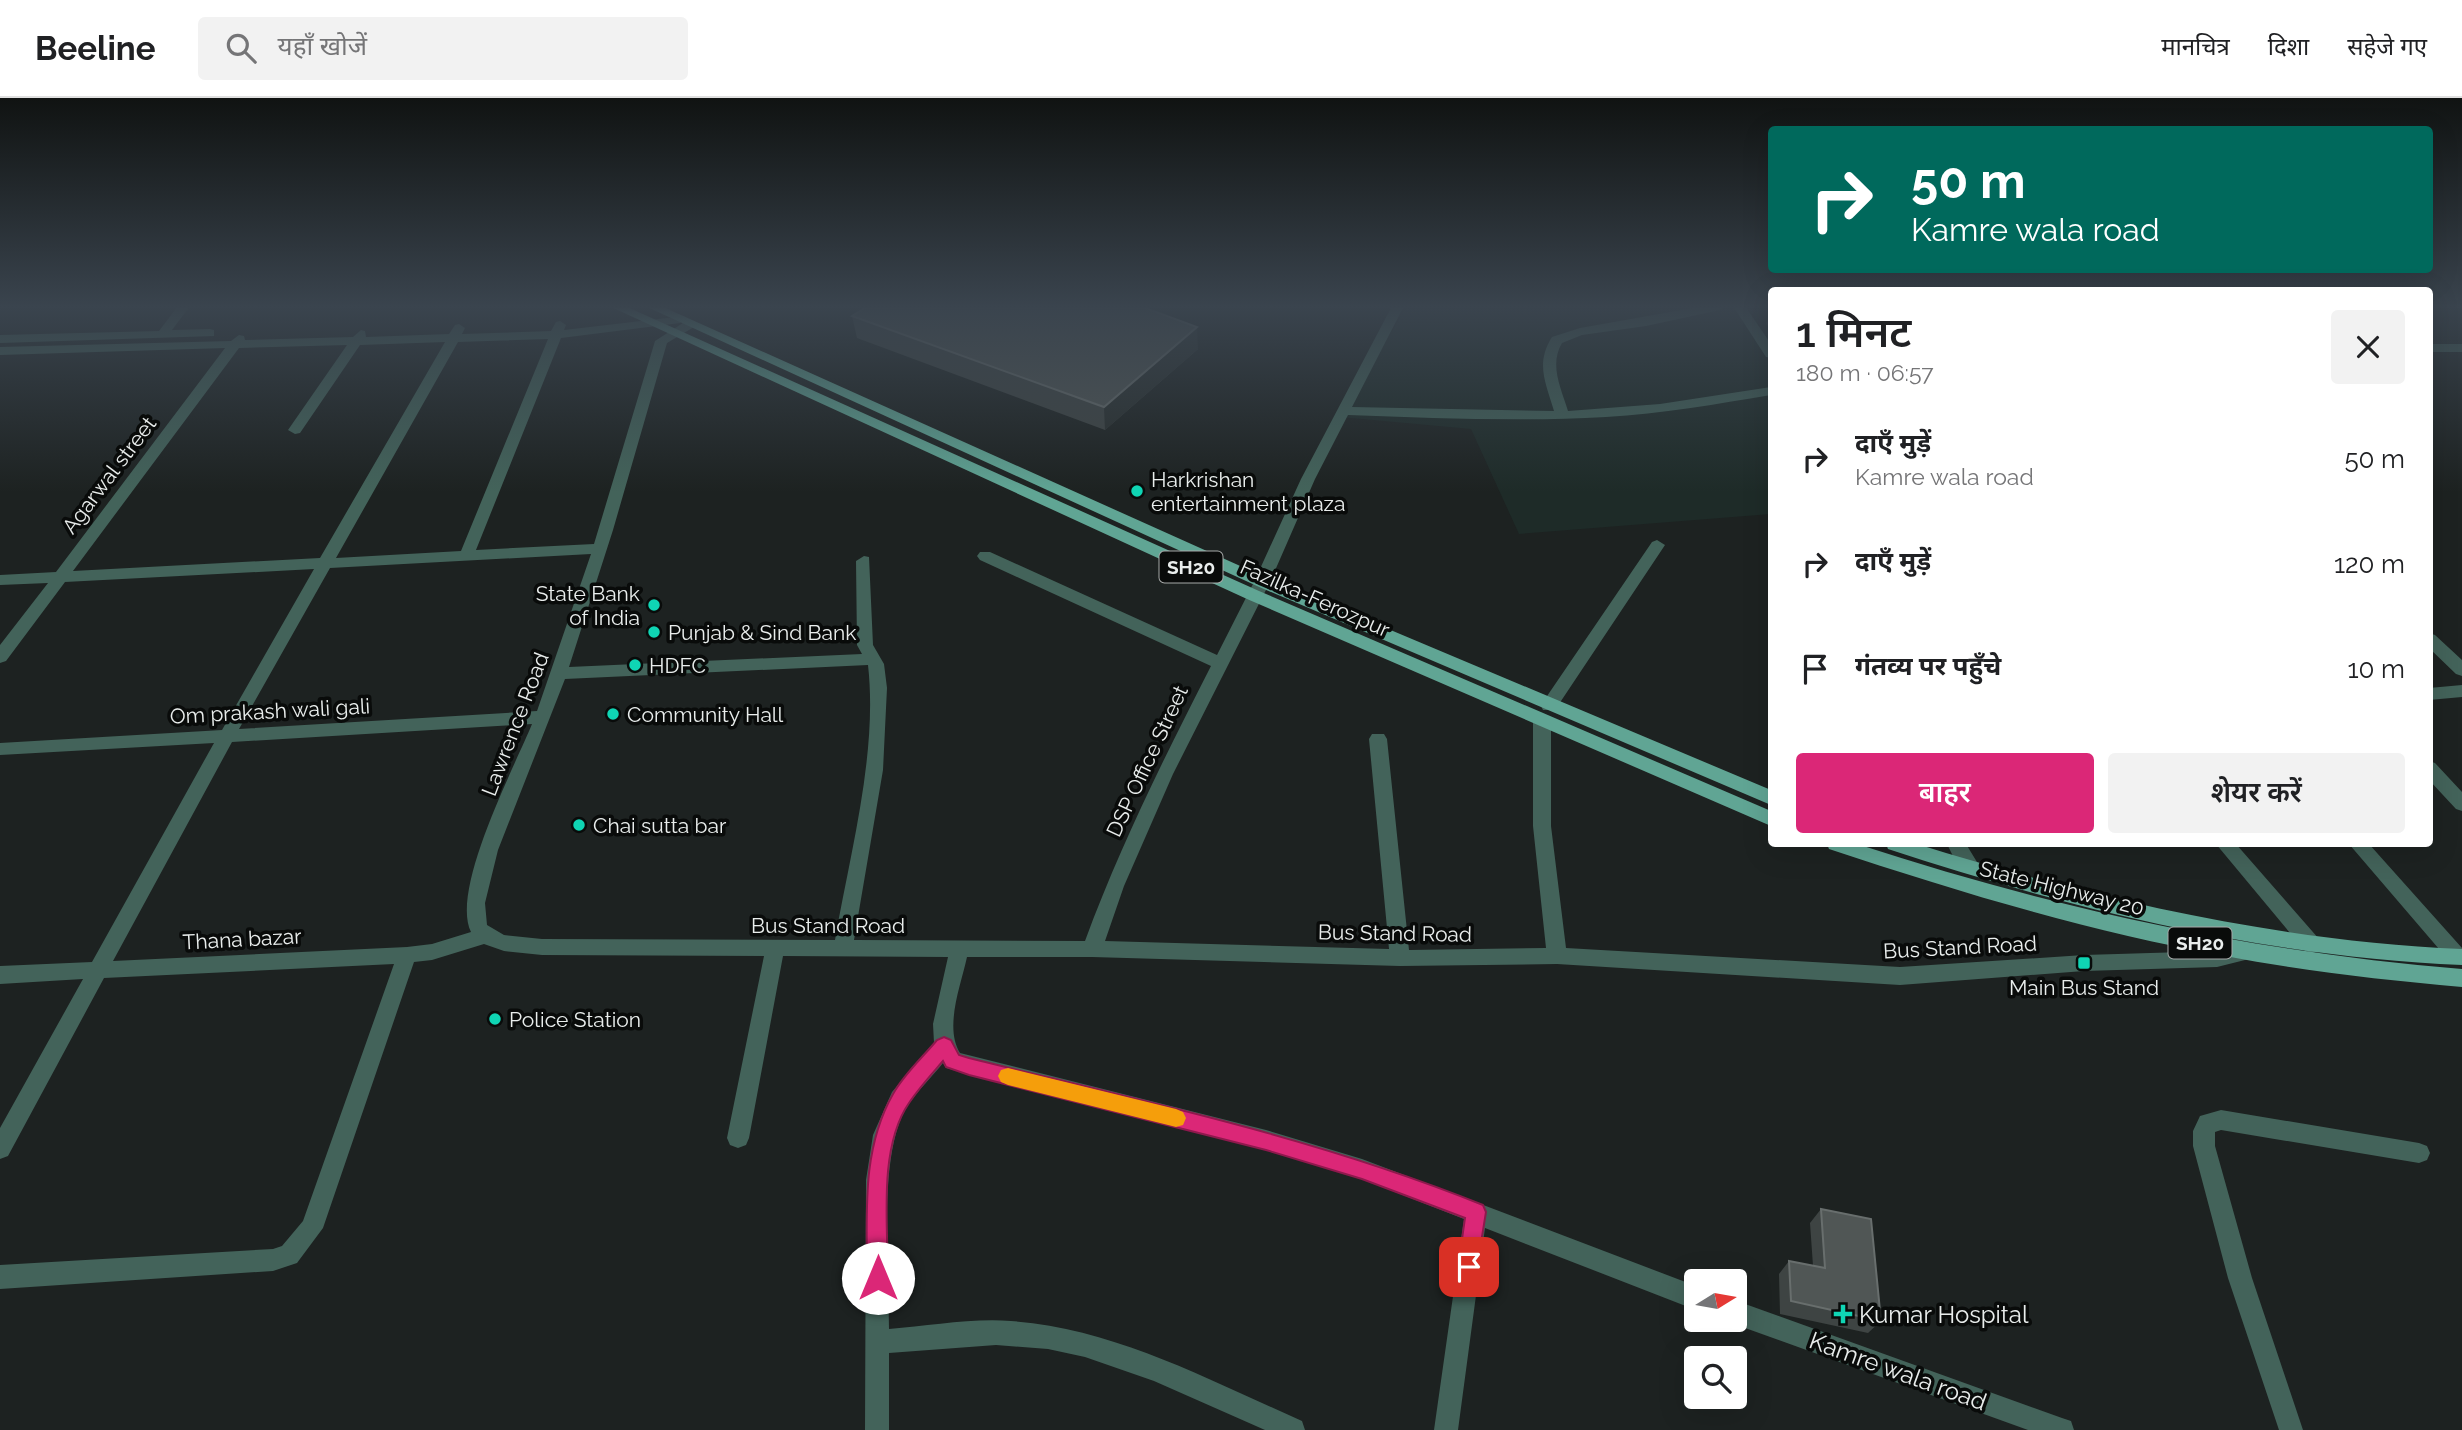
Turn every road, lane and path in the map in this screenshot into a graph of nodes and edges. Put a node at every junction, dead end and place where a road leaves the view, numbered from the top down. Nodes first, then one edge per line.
1 (217, 368) edge
2 (338, 368) edge
3 (435, 368) edge
4 (542, 368) edge
5 (653, 368) edge
6 (776, 368) edge
7 (1365, 368) edge
8 (1549, 368) edge
9 (1768, 391) edge
10 (1343, 411) junction
11 (1562, 414) junction
12 (295, 430) dead end
13 (1657, 545) dead end
14 (599, 549) junction
15 (467, 555) junction
16 (985, 556) dead end
17 (864, 561) dead end
18 (323, 563) junction
19 (60, 576) junction
20 (0, 580) edge
21 (1257, 588) junction
22 (2433, 643) edge
23 (0, 657) edge
24 (873, 659) junction
25 (1219, 663) junction
26 (2462, 670) edge
27 (558, 673) junction
28 (2462, 691) edge
29 (2433, 694) edge
30 (1545, 714) junction
31 (543, 717) junction
32 (226, 737) junction
33 (1378, 739) dead end
34 (0, 749) edge
35 (2433, 772) edge
36 (1768, 797) edge
37 (2462, 804) edge
38 (1768, 818) edge
39 (1845, 847) edge
40 (1904, 847) edge
41 (1958, 847) edge
42 (2228, 847) edge
43 (2361, 847) edge
44 (1970, 867) junction
45 (484, 936) junction
46 (2312, 945) junction
47 (775, 948) junction
48 (844, 948) junction
49 (959, 949) junction
50 (1092, 949) junction
51 (2246, 952) junction
52 (408, 955) junction
53 (1557, 956) junction
54 (2460, 957) edge
55 (1400, 958) junction
56 (98, 969) junction
57 (0, 975) edge
58 (2462, 978) edge
59 (944, 1046) junction
60 (738, 1138) dead end
61 (0, 1149) edge
62 (2419, 1153) dead end
63 (1476, 1212) junction
64 (0, 1277) edge
65 (1684, 1293) edge
66 (1747, 1317) edge
67 (878, 1342) junction
68 (877, 1430) edge
69 (1293, 1430) edge
70 (1446, 1430) edge
71 (2062, 1430) edge
72 (2291, 1430) edge

1 - 19 street, Agarwal street
2 - 12 street
3 - 18 street
4 - 15 street
5 - 14 street, Lawrence Road
6 - 21 main road, Fazilka-Ferozpur / SH20
7 - 10 street, DSP Office Street
8 - 11 street
9 - 11 street
10 - 11 street
10 - 21 street, DSP Office Street
13 - 30 street
14 - 15 street
14 - 27 street, Lawrence Road
15 - 18 street
16 - 25 street
17 - 24 street
18 - 19 street
18 - 32 street
19 - 20 street
19 - 23 street, Agarwal street
21 - 25 street, DSP Office Street
21 - 30 main road, Fazilka-Ferozpur / SH20
22 - 26 street
24 - 27 street
24 - 48 street
25 - 50 street, DSP Office Street
27 - 31 street, Lawrence Road
28 - 29 street
30 - 36 main road, Fazilka-Ferozpur / SH20
30 - 38 main road, Fazilka-Ferozpur / SH20
30 - 53 street
31 - 32 street, Om prakash wali gali
31 - 45 street, Lawrence Road
32 - 34 street, Om prakash wali gali
32 - 56 street
33 - 55 street
35 - 37 street
39 - 51 main road, State Highway 20 / SH20
40 - 44 main road, State Highway 20 / SH20
41 - 44 street
42 - 46 street
43 - 54 street
44 - 46 main road, State Highway 20 / SH20
45 - 47 street, Bus Stand Road
45 - 52 street, Thana bazar
46 - 54 main road, State Highway 20 / SH20
47 - 48 street, Bus Stand Road
47 - 60 street
48 - 49 street, Bus Stand Road
49 - 50 street, Bus Stand Road
49 - 59 street
50 - 55 street, Bus Stand Road
51 - 53 street, Bus Stand Road
51 - 58 main road, State Highway 20 / SH20
52 - 56 street, Thana bazar
52 - 64 street
53 - 55 street, Bus Stand Road
56 - 57 street, Thana bazar
56 - 61 street
59 - 63 street
59 - 67 street
62 - 72 street
63 - 65 street
63 - 70 street
66 - 71 street, Kamre wala road
67 - 68 street
67 - 69 street

